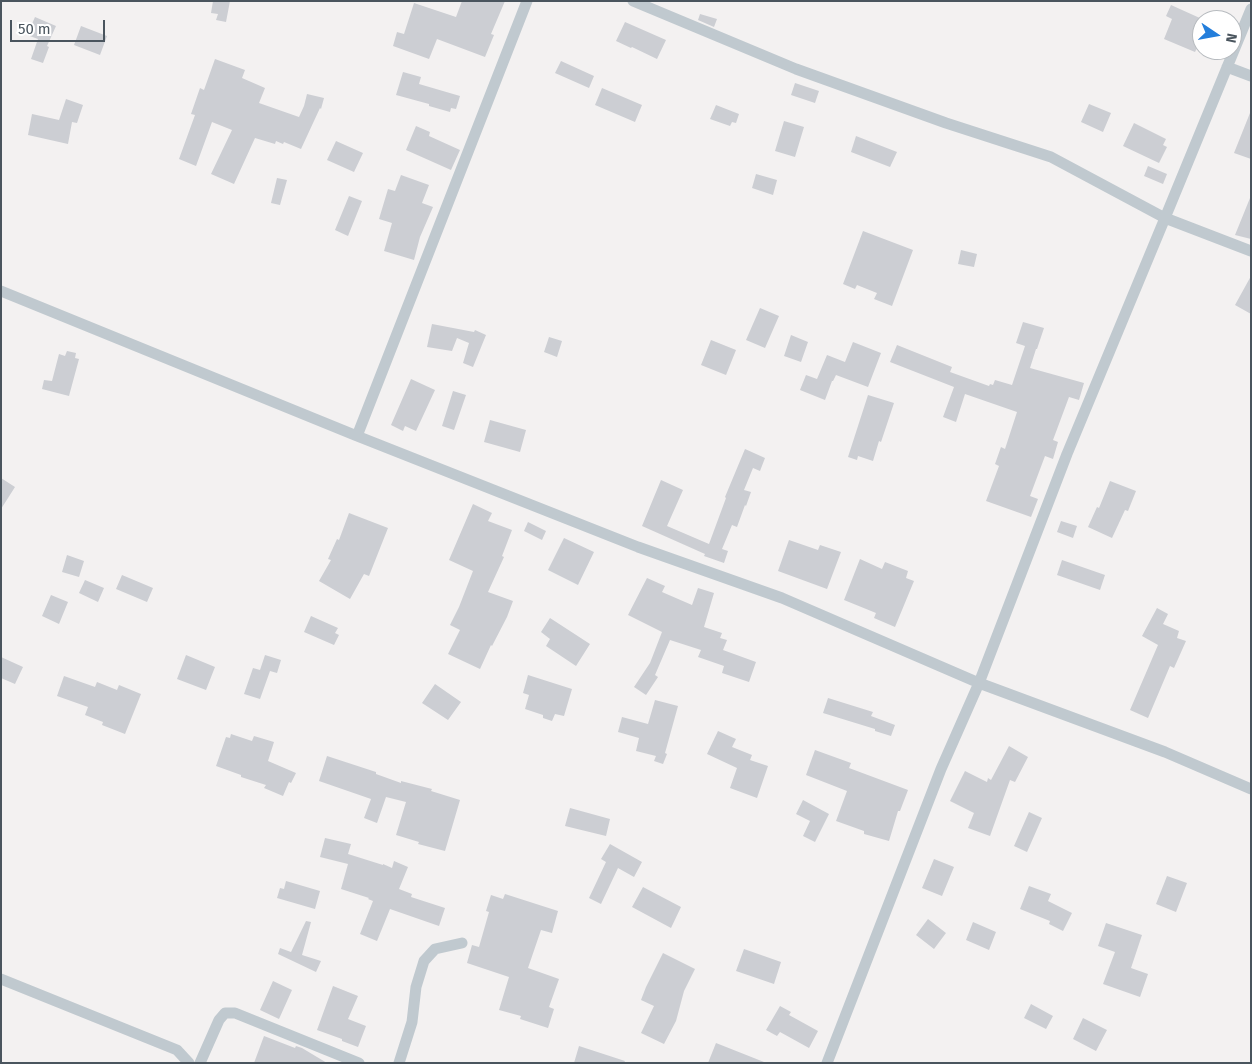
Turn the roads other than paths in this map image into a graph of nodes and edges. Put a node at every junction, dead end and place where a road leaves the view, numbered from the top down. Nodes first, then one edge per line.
1 (527, 1) edge
2 (633, 1) edge
3 (1251, 9) edge
4 (1227, 67) junction
5 (1251, 76) edge
6 (1165, 218) junction
7 (1251, 251) edge
8 (1, 290) edge
9 (357, 436) junction
10 (979, 683) junction
11 (1251, 789) edge
12 (462, 943) dead end
13 (1, 978) edge
14 (189, 1063) edge
15 (200, 1063) edge
16 (359, 1063) edge
17 (399, 1063) edge
18 (827, 1063) edge

1 - 9 street
2 - 6 street
3 - 4 street
4 - 5 street
4 - 6 street
6 - 7 street
6 - 10 street
8 - 9 street
9 - 10 street
10 - 11 street
10 - 18 street
12 - 17 street
13 - 14 street
15 - 16 street

